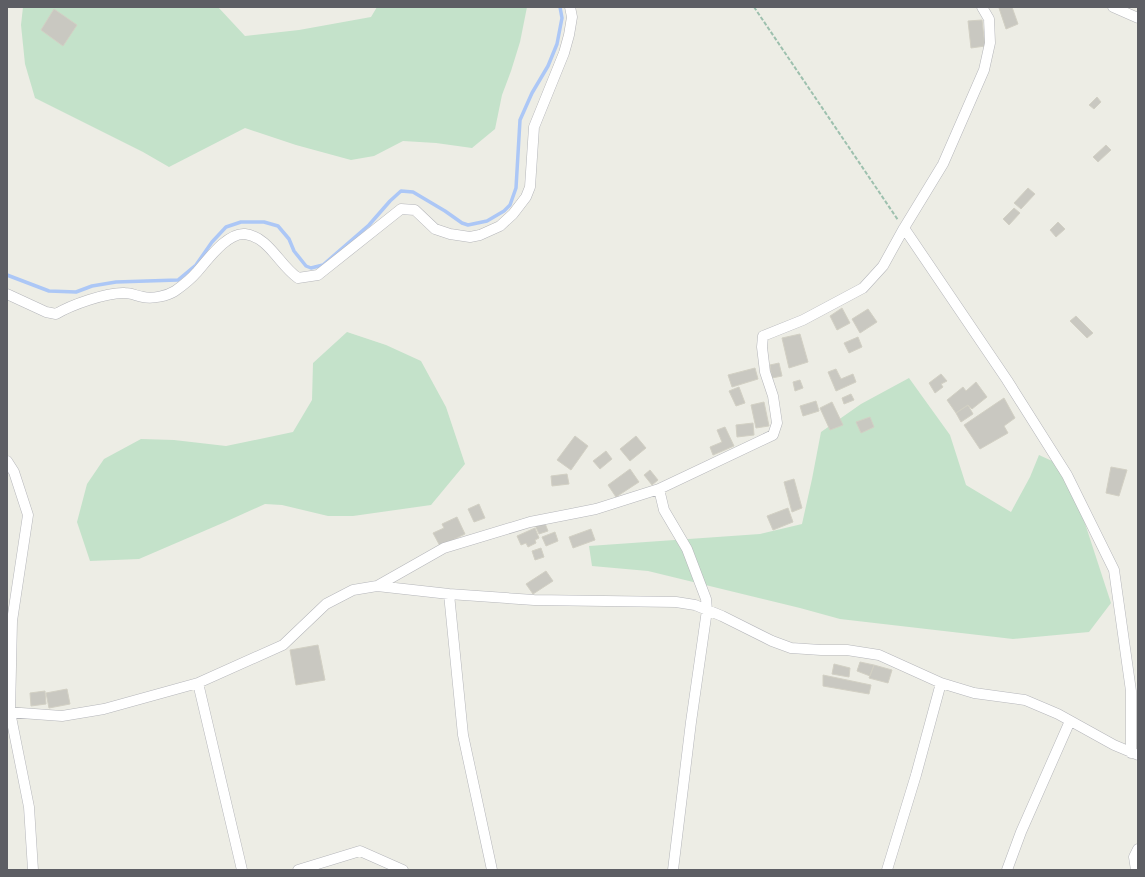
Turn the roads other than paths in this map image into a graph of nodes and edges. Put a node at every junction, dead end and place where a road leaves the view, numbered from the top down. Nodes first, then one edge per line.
1 (570, 7) edge
2 (983, 7) edge
3 (1112, 7) edge
4 (1138, 18) edge
5 (904, 228) junction
6 (7, 294) edge
7 (7, 461) edge
8 (659, 489) junction
9 (377, 586) junction
10 (449, 594) junction
11 (707, 610) junction
12 (198, 683) junction
13 (941, 683) junction
14 (9, 712) edge
15 (1070, 720) junction
16 (1135, 754) edge
17 (1138, 849) edge
18 (33, 870) edge
19 (242, 870) edge
20 (298, 870) edge
21 (403, 870) edge
22 (492, 870) edge
23 (673, 870) edge
24 (887, 870) edge
25 (1007, 870) edge
26 (1136, 870) edge

1 - 6 street
2 - 5 street
3 - 4 street
5 - 8 street
5 - 16 street
7 - 14 street
8 - 9 street
8 - 11 street
9 - 10 street
9 - 12 street
10 - 11 street
10 - 22 street
11 - 13 street
11 - 23 street
12 - 14 street
12 - 19 street
13 - 15 street
13 - 24 street
14 - 18 street
15 - 16 street
15 - 25 street
17 - 26 street
20 - 21 street

